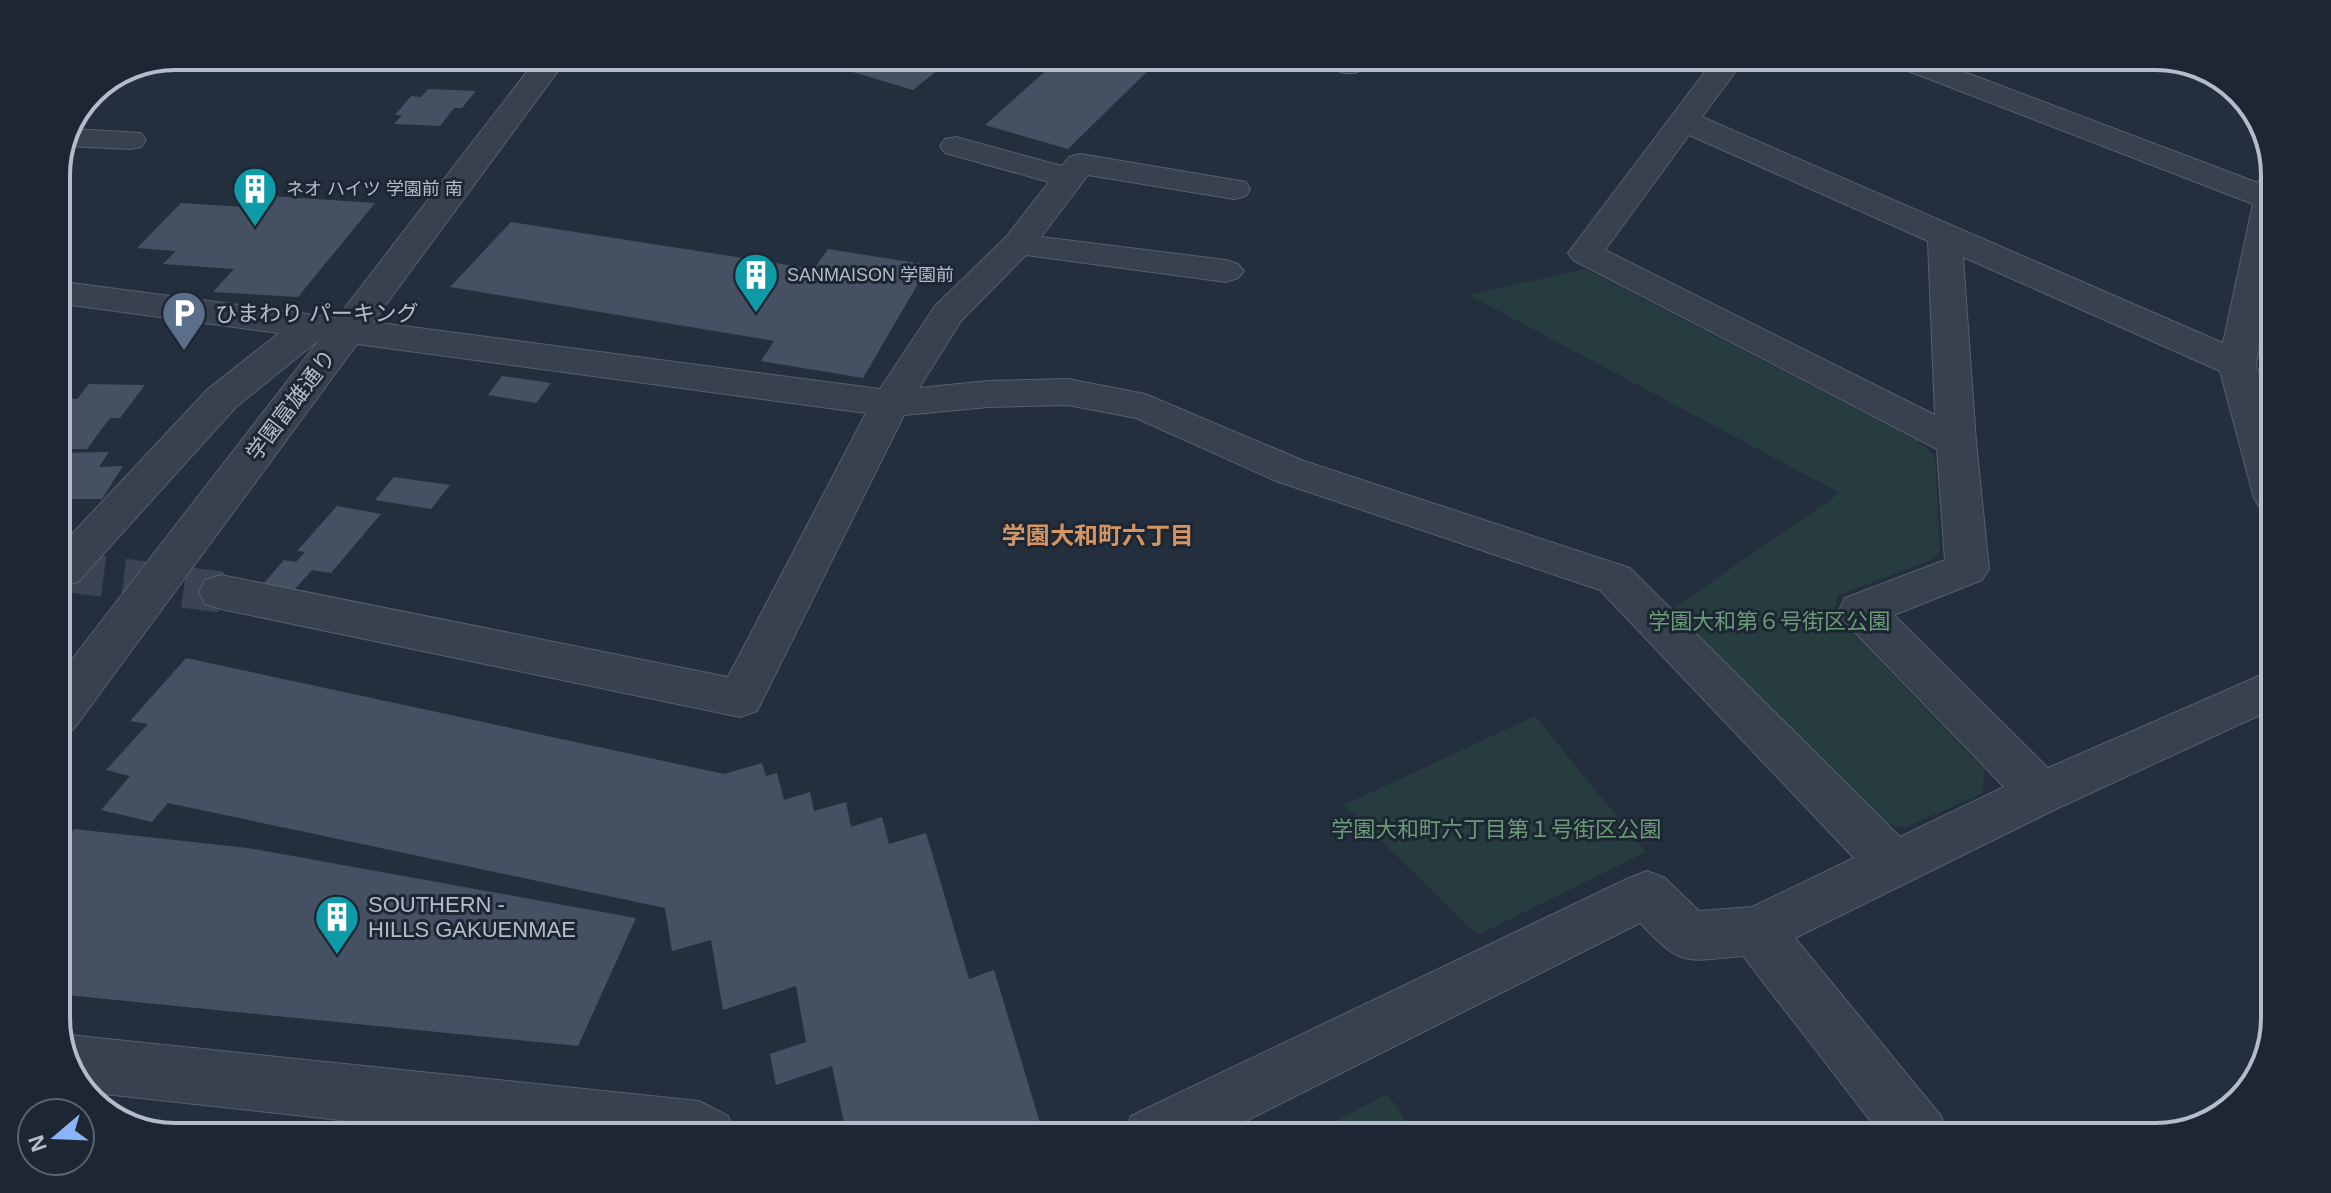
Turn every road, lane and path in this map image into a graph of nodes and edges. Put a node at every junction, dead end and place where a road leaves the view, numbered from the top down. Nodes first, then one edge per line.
1 (542, 70) edge
2 (1722, 70) edge
3 (1935, 70) edge
4 (1684, 121) junction
5 (77, 138) edge
6 (130, 140) dead end
7 (956, 146) dead end
8 (1069, 178) junction
9 (2261, 185) edge
10 (1234, 189) dead end
11 (1945, 236) junction
12 (1018, 244) junction
13 (2261, 247) edge
14 (1226, 271) dead end
15 (70, 296) edge
16 (329, 329) junction
17 (2237, 364) junction
18 (890, 403) junction
19 (1956, 442) junction
20 (2261, 449) edge
21 (70, 563) edge
22 (221, 592) tunnel mouth
23 (2261, 693) edge
24 (70, 696) edge
25 (2041, 793) junction
26 (1894, 865) junction
27 (1756, 931) junction
28 (81, 1064) edge
29 (633, 1123) edge
30 (1181, 1123) edge
31 (1909, 1123) edge

1 - 16 street, 学園富雄通り
2 - 4 street
3 - 9 street
4 - 11 street
4 - 19 street
5 - 6 street
7 - 8 street
8 - 10 street
8 - 12 street
11 - 17 street
11 - 19 street
12 - 14 street
12 - 18 street
13 - 17 street
15 - 16 street
16 - 18 street
16 - 21 street
16 - 24 street, 学園富雄通り
17 - 20 street
18 - 22 street
18 - 26 street
19 - 25 street
23 - 25 street
25 - 26 street
26 - 27 street
27 - 30 street
27 - 31 street
28 - 29 street

